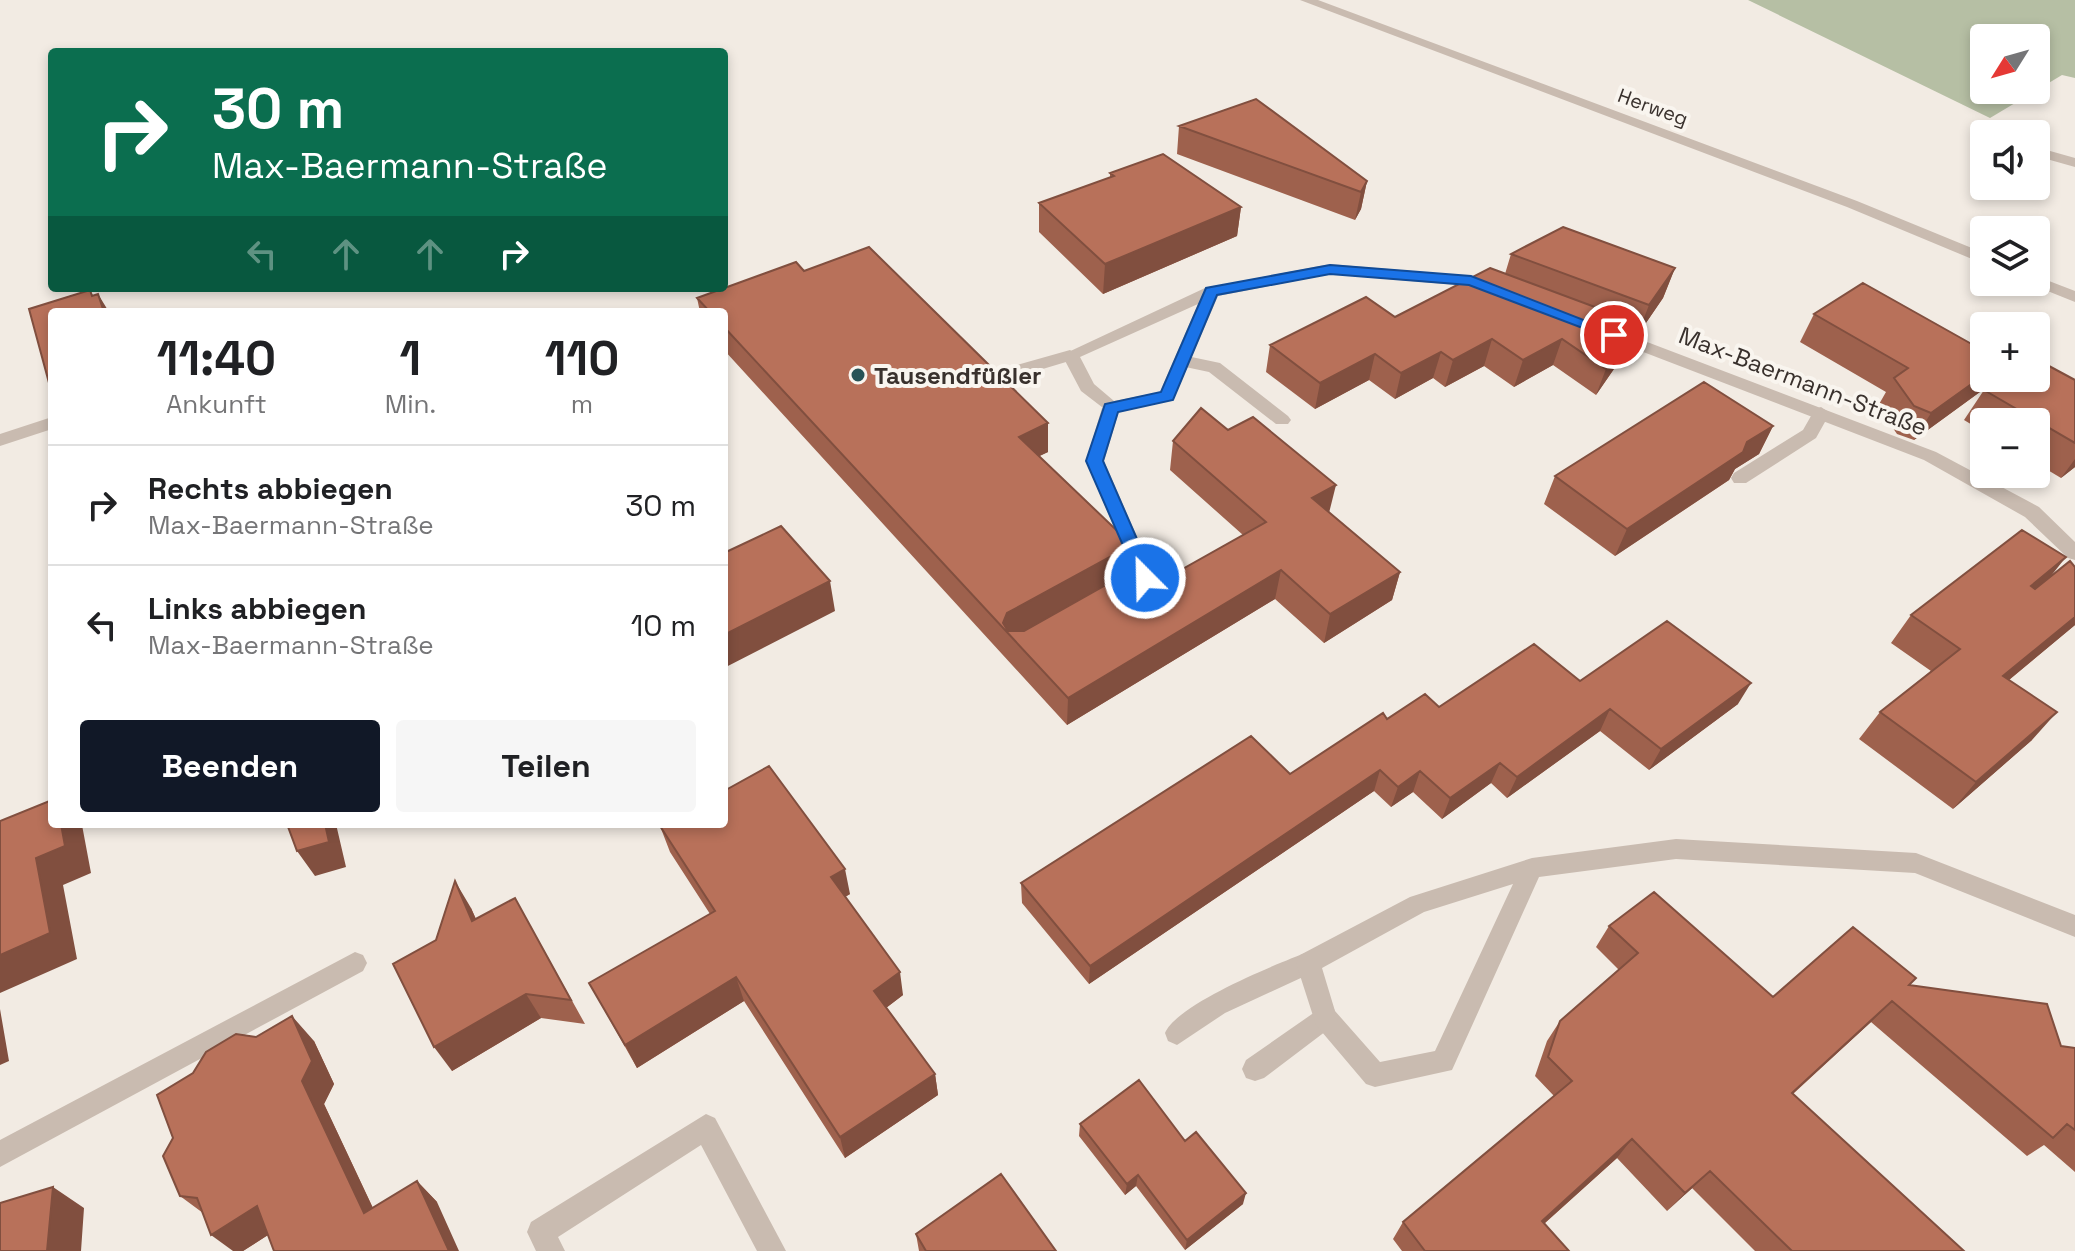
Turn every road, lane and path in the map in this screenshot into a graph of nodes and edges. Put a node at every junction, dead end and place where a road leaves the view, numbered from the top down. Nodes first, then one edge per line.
1 (1306, 0) edge
2 (2050, 155) edge
3 (2075, 163) edge
4 (1970, 253) edge
5 (2050, 286) edge
6 (1211, 292) junction
7 (1499, 292) edge
8 (2073, 294) edge
9 (1585, 324) edge
10 (1070, 355) junction
11 (1182, 361) junction
12 (1016, 371) dead end
13 (1111, 408) junction
14 (1821, 413) junction
15 (1282, 420) dead end
16 (48, 424) edge
17 (0, 440) edge
18 (1740, 478) edge
19 (2075, 553) edge
20 (1119, 592) edge
21 (1532, 868) junction
22 (2075, 926) edge
23 (355, 963) dead end
24 (1308, 963) junction
25 (1325, 1017) junction
26 (1177, 1033) dead end
27 (1255, 1069) dead end
28 (0, 1154) edge
29 (551, 1251) edge
30 (772, 1251) edge

1 - 4 street, Herweg
2 - 3 street
5 - 8 street
6 - 7 street
6 - 10 street
6 - 11 street
9 - 14 street, Max-Baermann-Straße
10 - 12 street
10 - 13 street
11 - 13 street
11 - 15 street
13 - 20 street
14 - 18 street
14 - 19 street, Max-Baermann-Straße
16 - 17 street
21 - 22 street
21 - 24 street
21 - 25 street
23 - 28 street
24 - 25 street
24 - 26 street
25 - 27 street
29 - 30 street

